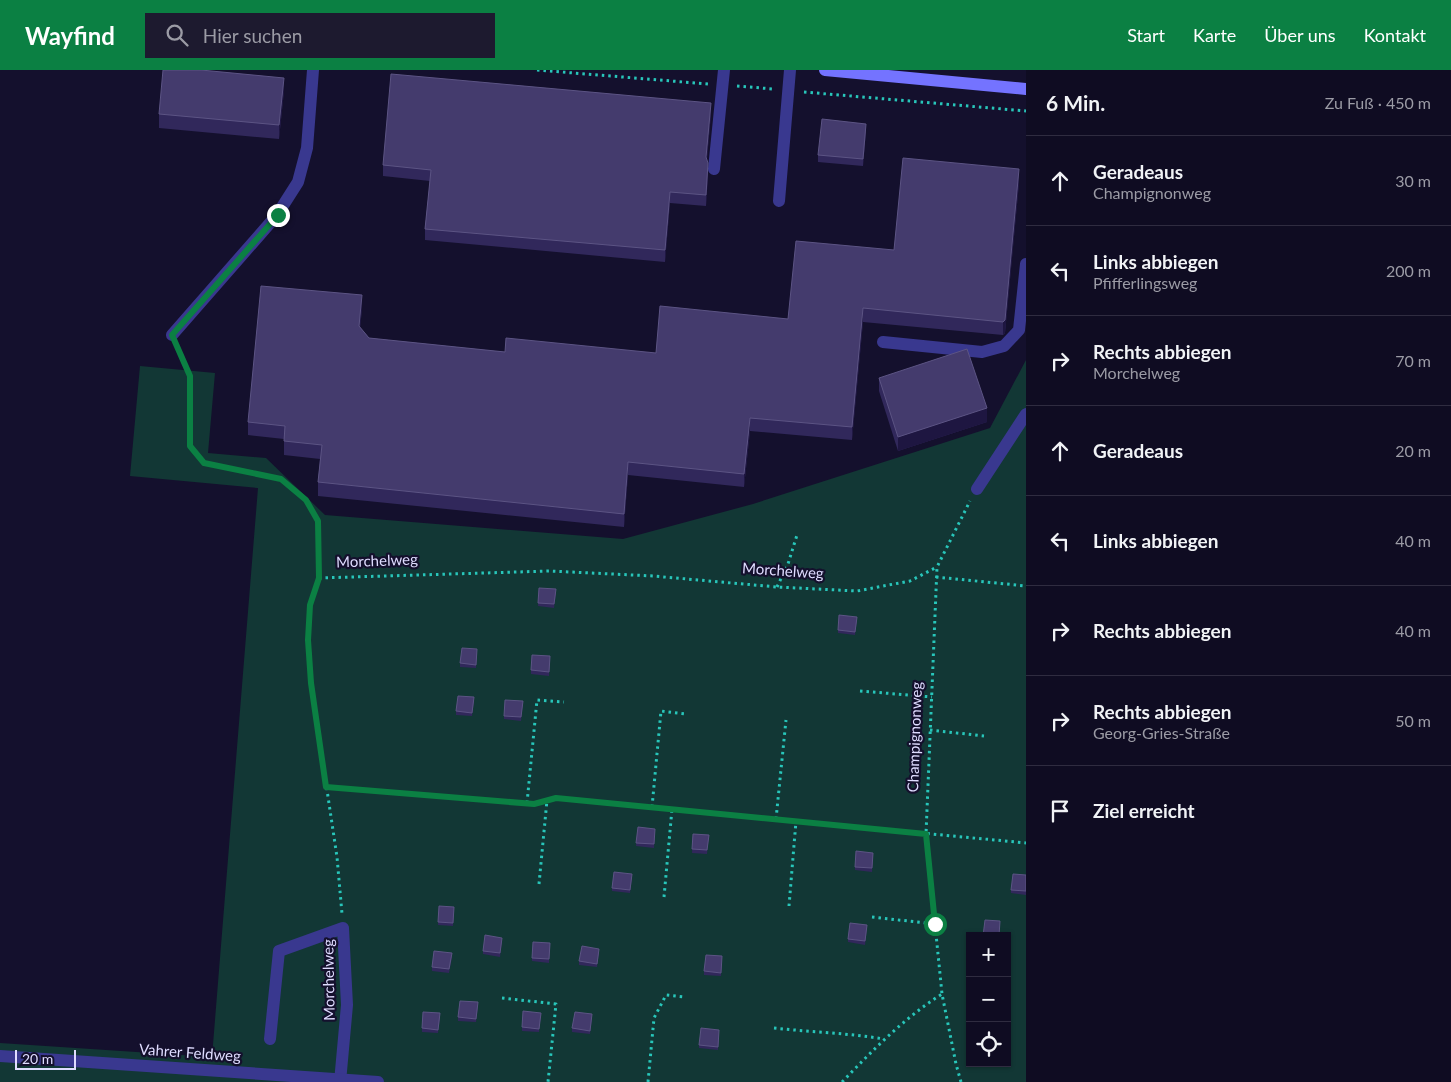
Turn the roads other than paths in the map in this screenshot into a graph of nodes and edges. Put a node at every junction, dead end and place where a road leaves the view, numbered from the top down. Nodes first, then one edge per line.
1 (313, 70) edge
2 (724, 70) edge
3 (790, 70) edge
4 (825, 70) edge
5 (1026, 89) edge
6 (714, 169) dead end
7 (779, 202) dead end
8 (1026, 264) edge
9 (172, 335) road end
10 (883, 342) dead end
11 (1026, 414) edge
12 (977, 489) road end
13 (270, 1039) dead end
14 (0, 1056) edge
15 (340, 1080) edge
16 (378, 1082) edge

1 - 9 street
2 - 6 street
3 - 7 street
4 - 5 main road
8 - 10 street
11 - 12 street
13 - 15 street, Morchelweg
14 - 15 street, Vahrer Feldweg
15 - 16 street, Vahrer Feldweg

